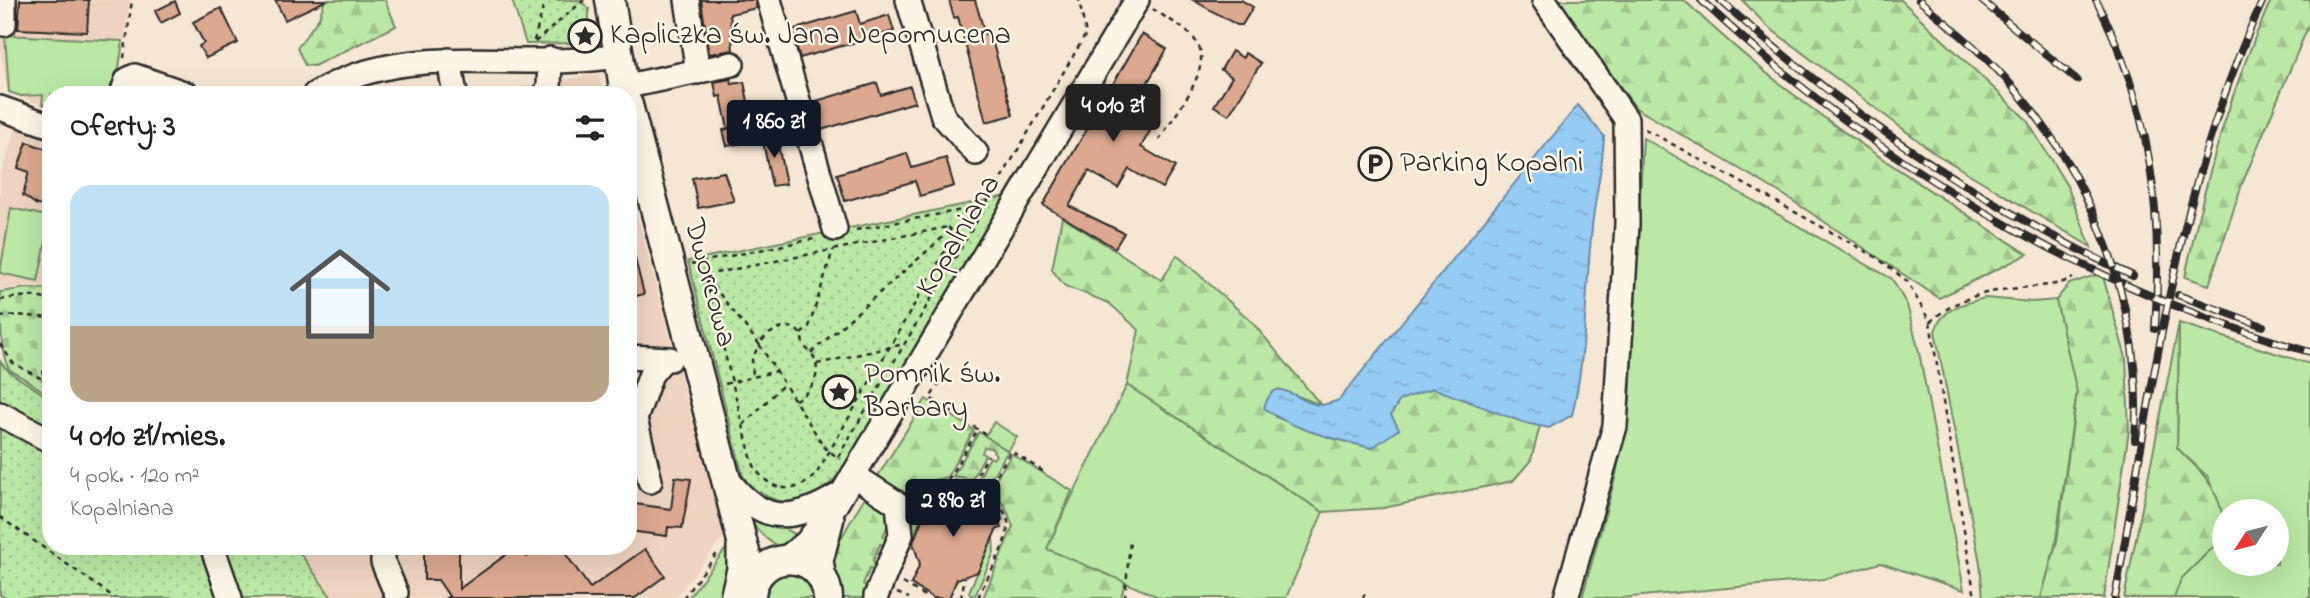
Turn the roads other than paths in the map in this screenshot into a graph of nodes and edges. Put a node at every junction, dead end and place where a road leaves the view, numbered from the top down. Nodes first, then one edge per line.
1 (4, 0) edge
2 (610, 0) edge
3 (687, 0) edge
4 (769, 0) edge
5 (908, 0) edge
6 (1544, 0) edge
7 (1141, 2) edge
8 (4, 24) dead end
9 (539, 50) junction
10 (618, 56) junction
11 (449, 60) junction
12 (732, 64) dead end
13 (698, 72) junction
14 (126, 86) edge
15 (164, 86) edge
16 (331, 86) edge
17 (454, 86) edge
18 (549, 86) edge
19 (624, 86) edge
20 (637, 91) edge
21 (0, 108) edge
22 (42, 123) edge
23 (637, 137) edge
24 (976, 153) dead end
25 (834, 240) road end
26 (694, 353) junction
27 (641, 361) edge
28 (637, 413) edge
29 (0, 414) edge
30 (637, 427) edge
31 (42, 436) edge
32 (726, 477) junction
33 (650, 481) dead end
34 (844, 490) junction
35 (215, 555) edge
36 (383, 555) edge
37 (785, 559) junction
38 (826, 589) edge
39 (745, 593) edge
40 (400, 596) edge
41 (876, 596) dead end
42 (230, 598) edge
43 (1566, 598) edge

1 - 8 street
2 - 10 main road, Dworcowa
3 - 13 street
4 - 25 street
5 - 24 street
6 - 43 street
7 - 34 street, Kopalniana
9 - 10 street
9 - 11 street
9 - 18 street
10 - 19 main road, Dworcowa
11 - 16 street
11 - 17 street
12 - 13 street
13 - 20 street
14 - 15 street
21 - 22 street
23 - 26 main road, Dworcowa
26 - 27 street
26 - 32 main road, Dworcowa
27 - 28 street
29 - 31 street
30 - 33 street
32 - 34 street
32 - 37 main road, Dworcowa
32 - 39 main road, Dworcowa
34 - 37 street, Kopalniana
34 - 38 street, Kopalniana
34 - 41 street
35 - 42 street
36 - 40 street
37 - 38 main road, Dworcowa
37 - 39 main road

